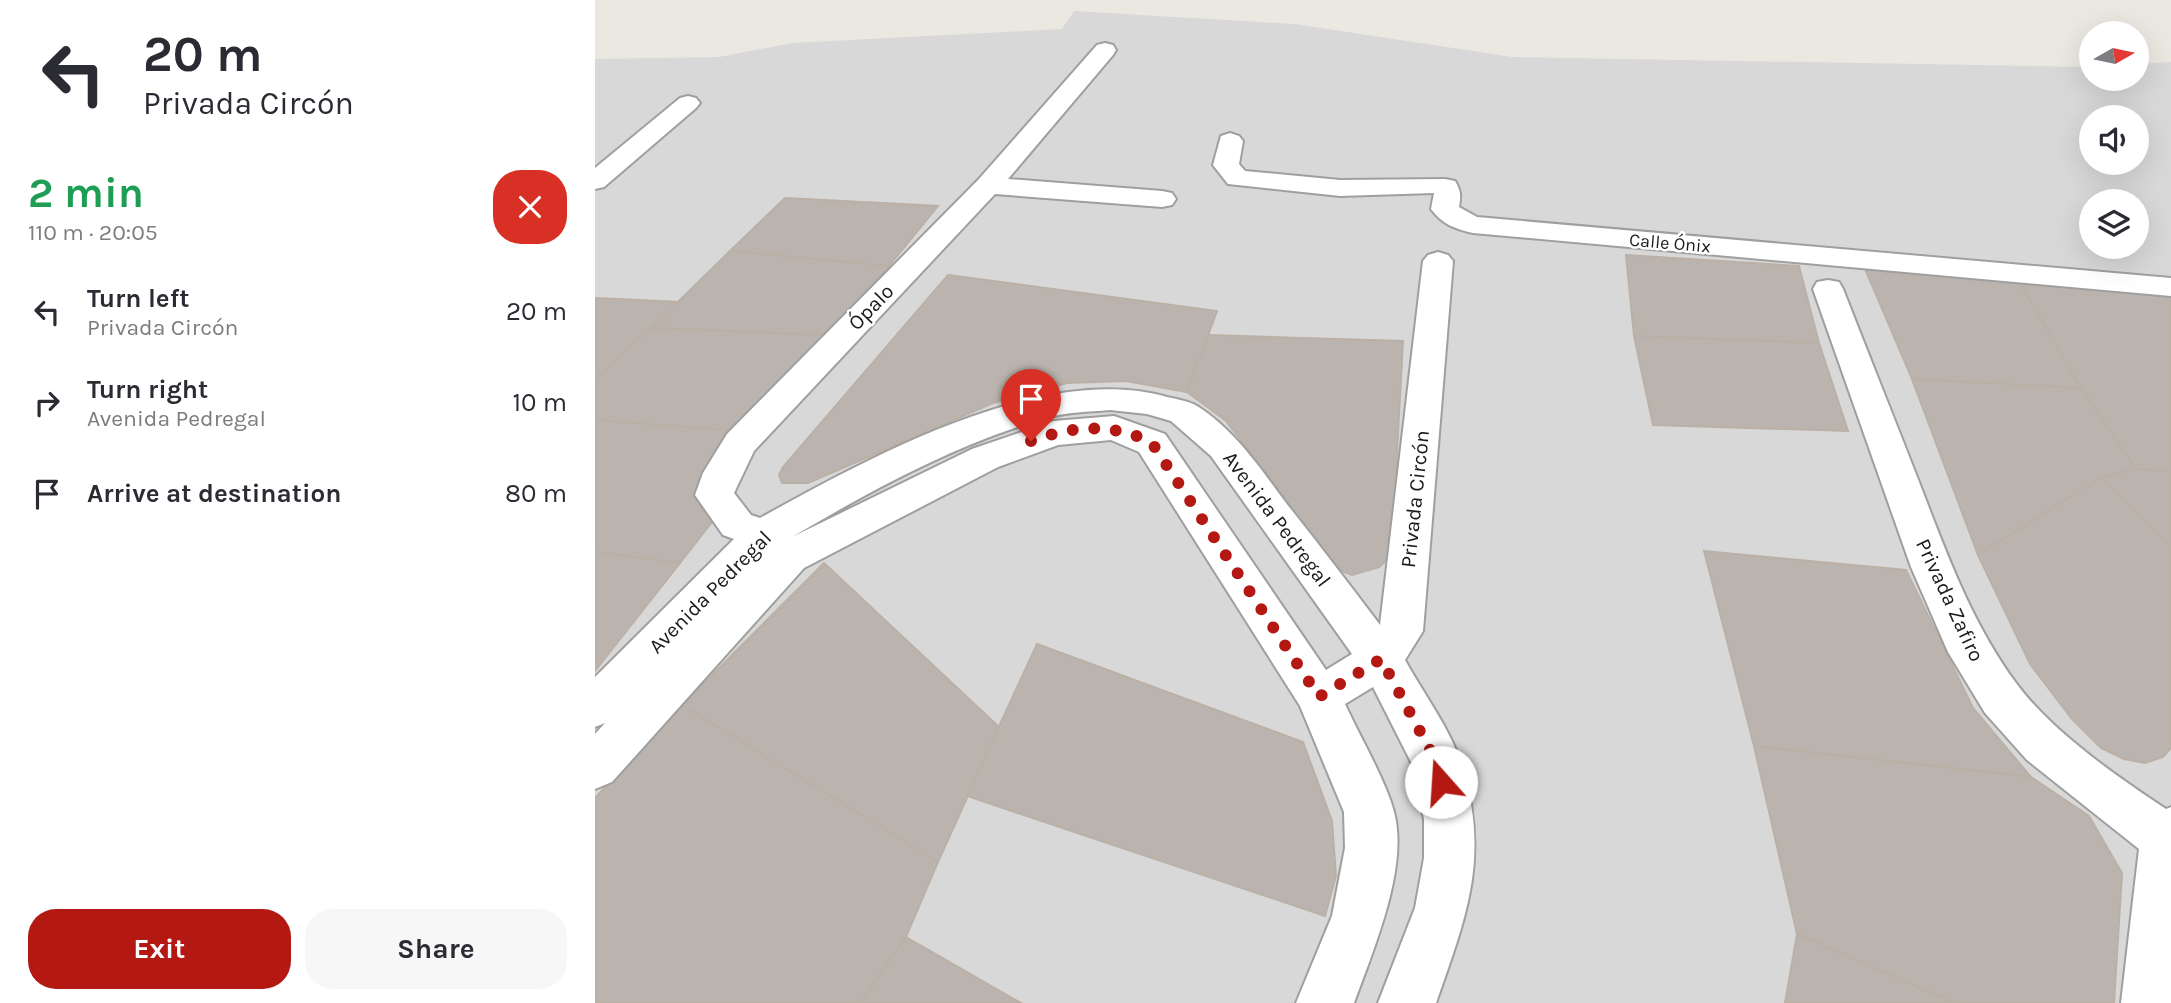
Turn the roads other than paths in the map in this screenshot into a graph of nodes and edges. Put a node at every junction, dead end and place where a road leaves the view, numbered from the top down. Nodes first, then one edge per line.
1 (1105, 50) dead end
2 (688, 103) dead end
3 (1230, 141) dead end
4 (595, 181) edge
5 (988, 185) junction
6 (1161, 199) dead end
7 (1438, 261) dead end
8 (2171, 287) edge
9 (1828, 289) dead end
10 (776, 546) junction
11 (1381, 659) junction
12 (1319, 697) junction
13 (595, 707) edge
14 (595, 767) edge
15 (2169, 837) edge
16 (1325, 1003) edge
17 (1407, 1003) edge
18 (2150, 1003) edge

1 - 5 street, Ópalo
2 - 4 street
3 - 8 street, Calle Ónix
5 - 6 street
5 - 10 street, Ópalo
7 - 11 street, Privada Circón
9 - 15 street, Privada Zafiro
10 - 11 street, Avenida Pedregal
10 - 12 street, Avenida Pedregal
10 - 13 street, Avenida Pedregal
10 - 14 street, Avenida Pedregal
11 - 12 street, Privada Circón
11 - 17 street, Avenida Pedregal
12 - 16 street, Avenida Pedregal
15 - 18 street

